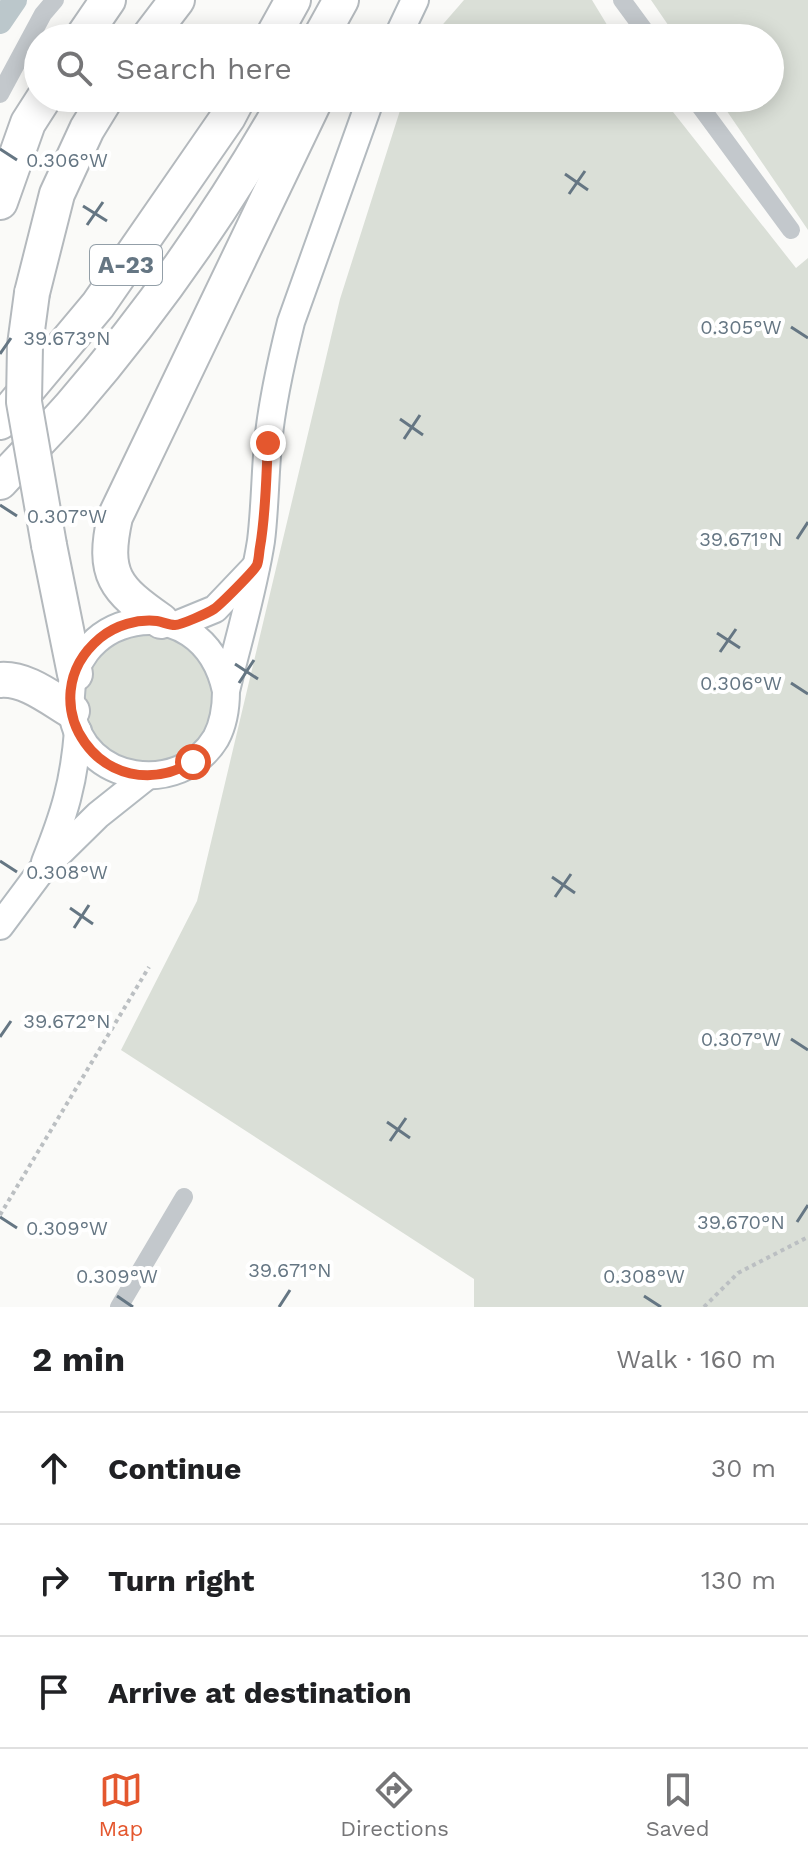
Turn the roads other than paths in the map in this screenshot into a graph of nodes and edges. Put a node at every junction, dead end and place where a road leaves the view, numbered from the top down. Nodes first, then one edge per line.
1 (55, 0) edge
2 (108, 0) edge
3 (177, 0) edge
4 (293, 0) edge
5 (341, 0) edge
6 (362, 0) edge
7 (415, 0) edge
8 (622, 0) edge
9 (38, 24) edge
10 (92, 24) edge
11 (159, 24) edge
12 (280, 24) edge
13 (328, 24) edge
14 (351, 24) edge
15 (404, 24) edge
16 (640, 24) edge
17 (24, 49) edge
18 (0, 94) edge
19 (35, 112) edge
20 (97, 112) edge
21 (231, 112) edge
22 (279, 112) edge
23 (309, 112) edge
24 (366, 112) edge
25 (704, 112) edge
26 (0, 202) edge
27 (791, 230) dead end
28 (0, 422) edge
29 (0, 482) edge
30 (256, 566) junction
31 (169, 623) junction
32 (75, 674) junction
33 (0, 680) edge
34 (226, 691) junction
35 (75, 721) junction
36 (147, 776) junction
37 (41, 871) junction
38 (0, 926) edge
39 (184, 1197) dead end
40 (119, 1307) edge

1 - 9 street
2 - 10 highway
3 - 11 highway
4 - 12 highway
5 - 13 highway
6 - 14 highway
7 - 15 main road
8 - 16 street
17 - 18 street
19 - 26 highway
20 - 32 highway, bridge
21 - 28 highway, A-23
22 - 29 highway, A-23
23 - 31 highway
24 - 30 main road
25 - 27 street
30 - 31 main road
30 - 34 main road
31 - 32 main road
31 - 34 main road
32 - 35 main road
33 - 35 highway
34 - 36 main road
35 - 36 main road
35 - 37 main road
36 - 37 main road
37 - 38 main road
39 - 40 street

